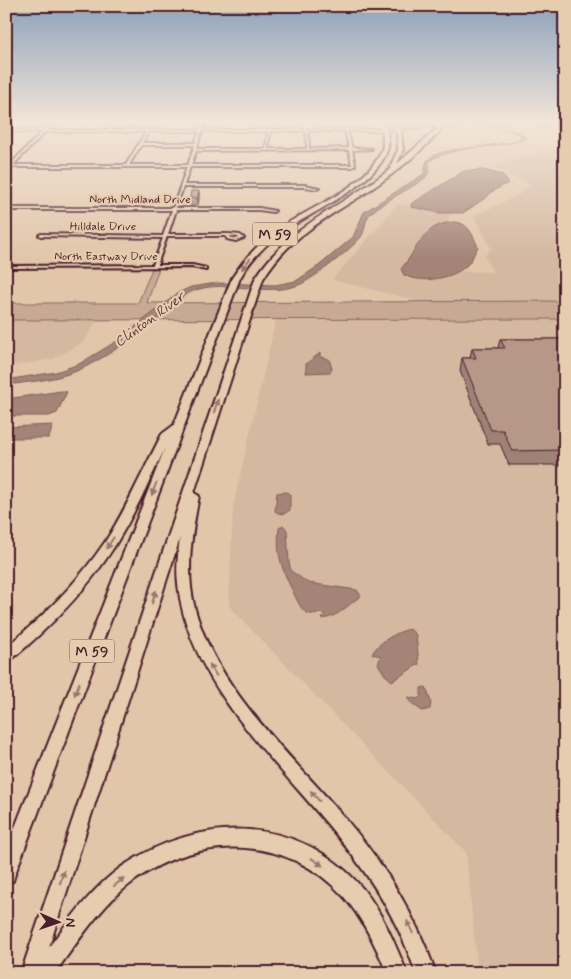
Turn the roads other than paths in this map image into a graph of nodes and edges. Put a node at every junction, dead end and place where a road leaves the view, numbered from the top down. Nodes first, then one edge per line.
1 (188, 168) edge
2 (375, 168) edge
3 (391, 168) edge
4 (395, 168) edge
5 (386, 174) junction
6 (182, 186) junction
7 (317, 188) dead end
8 (6, 209) edge
9 (175, 209) junction
10 (273, 211) dead end
11 (41, 235) dead end
12 (228, 235) dead end
13 (166, 236) junction
14 (155, 266) junction
15 (6, 267) edge
16 (205, 269) dead end
17 (236, 278) joint
18 (178, 427) junction
19 (201, 453) junction
20 (6, 656) edge
21 (6, 874) edge
22 (31, 973) edge
23 (43, 973) edge
24 (397, 973) edge
25 (426, 973) edge

1 - 6 street
2 -> 17 highway, M 59
3 - 5 highway, M 59, bridge
4 - 5 highway
19 -> 5 highway, M 59
6 - 7 street
6 - 9 street
8 - 9 street, North Midland Drive
9 - 10 street, North Midland Drive
9 - 13 street
11 - 13 street, Hilldale Drive
12 - 13 street, Hilldale Drive
13 - 14 street
14 - 15 street, North Eastway Drive
14 - 16 street, North Eastway Drive
17 - 18 highway, M 59
18 -> 20 highway
18 -> 21 highway, M 59
22 -> 19 highway, M 59
25 -> 19 highway
23 -> 24 highway

